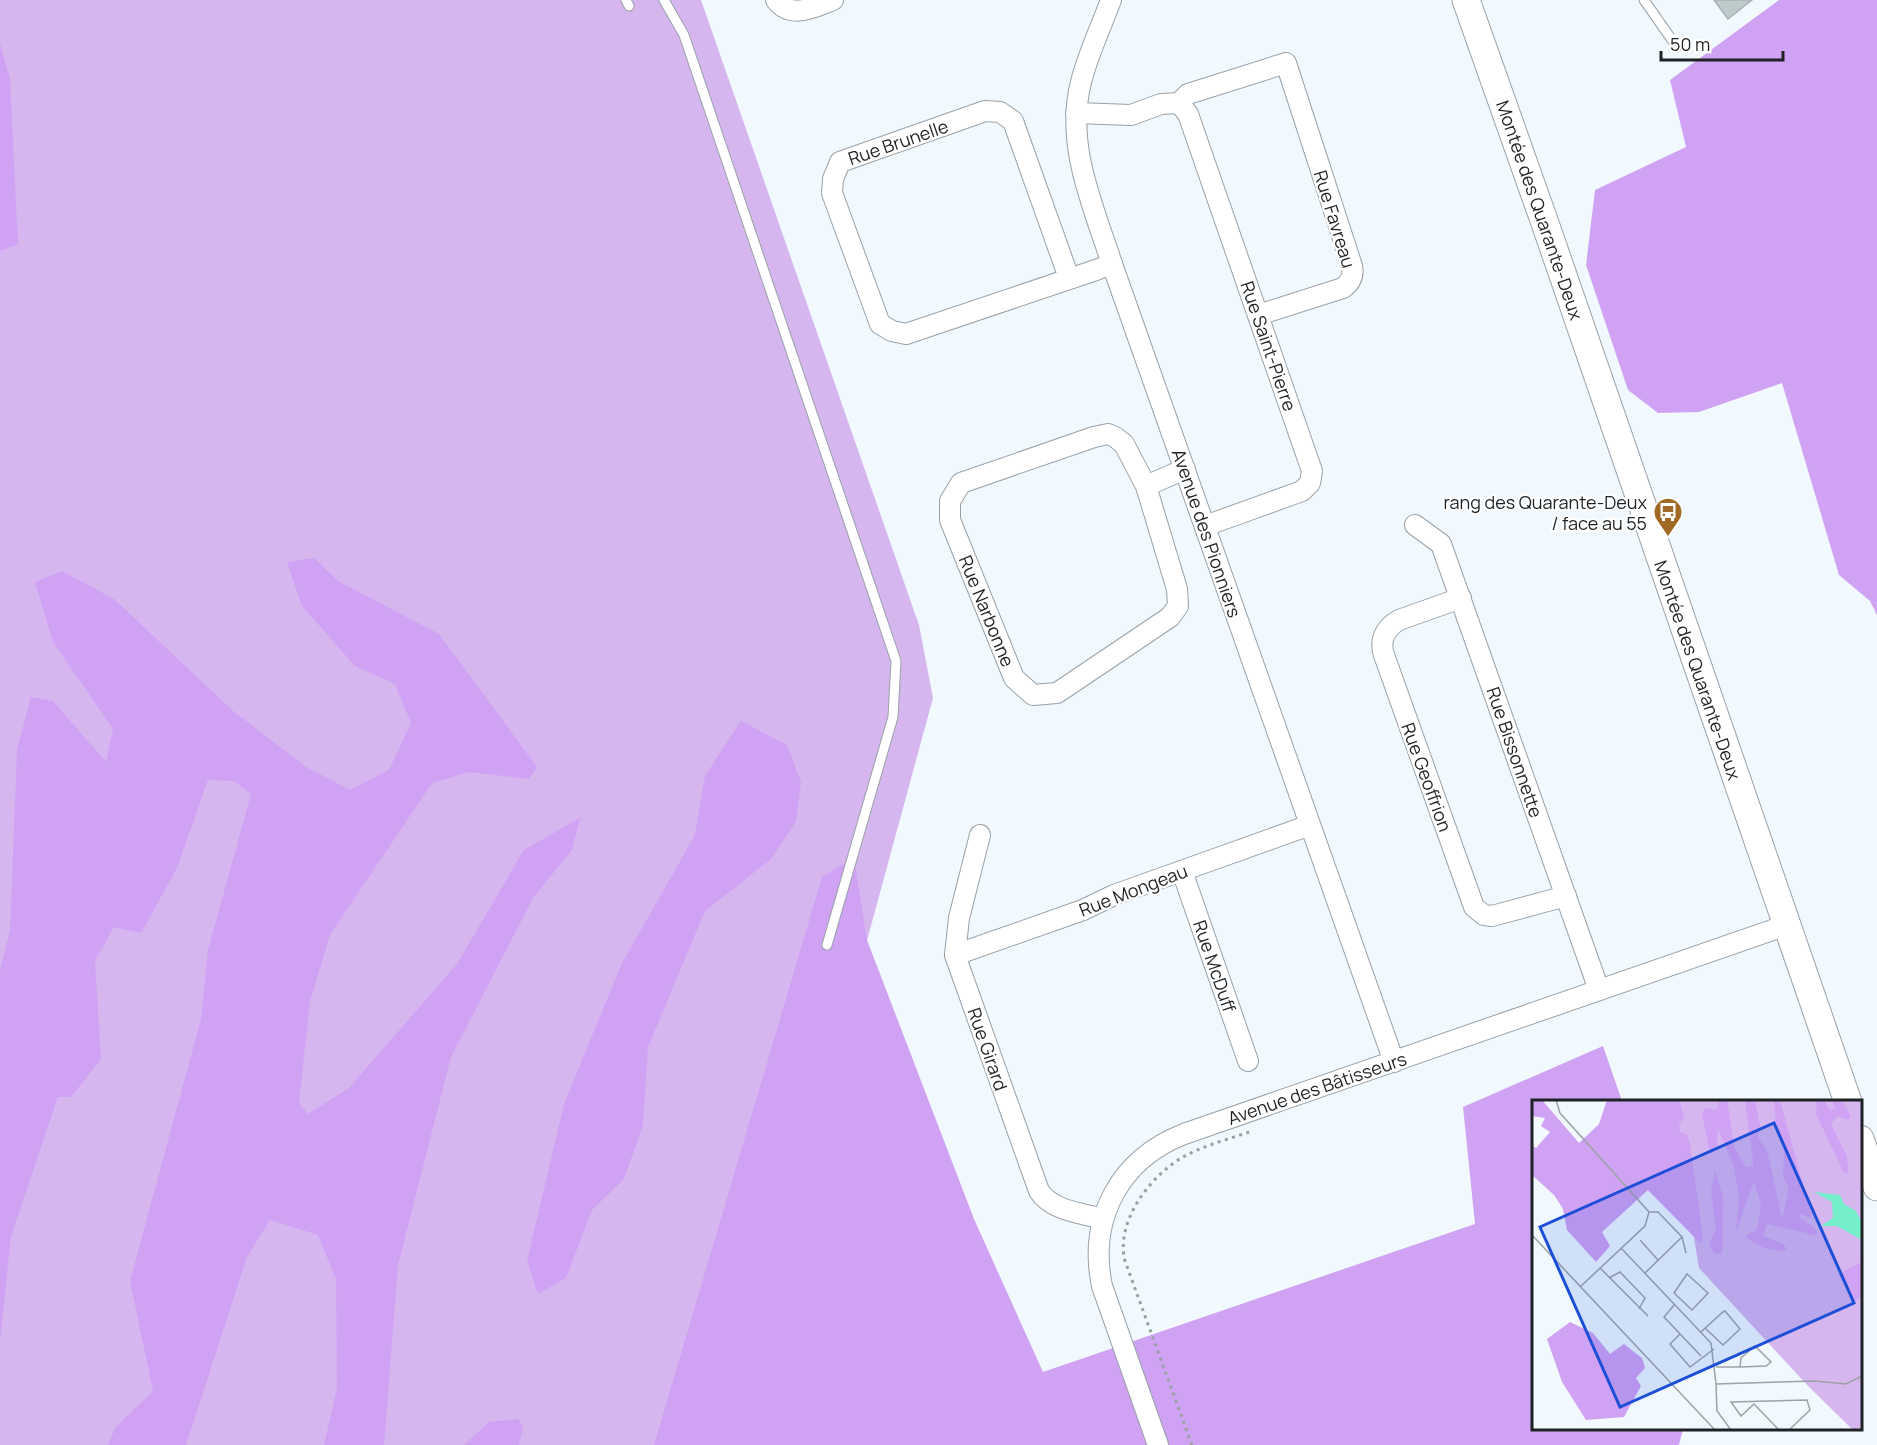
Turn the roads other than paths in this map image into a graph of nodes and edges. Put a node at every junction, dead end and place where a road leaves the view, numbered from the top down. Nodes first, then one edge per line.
1 (664, 0) edge
2 (776, 0) edge
3 (833, 0) edge
4 (1111, 0) edge
5 (1466, 0) edge
6 (1644, 0) edge
7 (1677, 47) dead end
8 (1179, 103) junction
9 (1076, 113) junction
10 (1112, 264) junction
11 (1069, 278) junction
12 (1258, 315) junction
13 (1185, 469) junction
14 (1146, 486) junction
15 (1415, 525) dead end
16 (1205, 526) junction
17 (1461, 598) junction
18 (1310, 825) junction
19 (980, 835) dead end
20 (1182, 872) junction
21 (1566, 896) junction
22 (1787, 925) junction
23 (827, 945) dead end
24 (955, 955) junction
25 (1599, 990) junction
26 (1248, 1061) dead end
27 (1394, 1062) junction
28 (1848, 1100) edge
29 (1862, 1145) edge
30 (1877, 1187) edge
31 (1103, 1219) junction
32 (1158, 1445) edge

1 - 23 lane
2 - 3 street
4 - 9 street, Avenue des Pionniers
5 - 22 main road, Montée des Quarante-Deux
6 - 7 lane
8 - 9 street
8 - 12 street, Rue Saint-Pierre
8 - 12 street, Rue Favreau
9 - 10 street, Avenue des Pionniers
10 - 11 street, Rue Brunelle
10 - 13 street, Avenue des Pionniers
11 - 11 street, Rue Brunelle
12 - 16 street, Rue Saint-Pierre
13 - 14 street
13 - 16 street, Avenue des Pionniers
14 - 14 street, Rue Narbonne
15 - 17 street, Rue Bissonnette
16 - 18 street, Avenue des Pionniers
17 - 21 street, Rue Bissonnette
17 - 21 street, Rue Geoffrion
18 - 20 street, Rue Mongeau
18 - 27 street, Avenue des Pionniers
19 - 24 street, Rue Girard
20 - 24 street, Rue Mongeau
20 - 26 street, Rue McDuff
21 - 25 street, Rue Bissonnette
22 - 25 street, Avenue des Bâtisseurs
22 - 28 main road, Montée des Quarante-Deux
24 - 31 street, Rue Girard
25 - 27 street, Avenue des Bâtisseurs
27 - 31 street, Avenue des Bâtisseurs
29 - 30 main road
31 - 32 street, Avenue des Bâtisseurs

